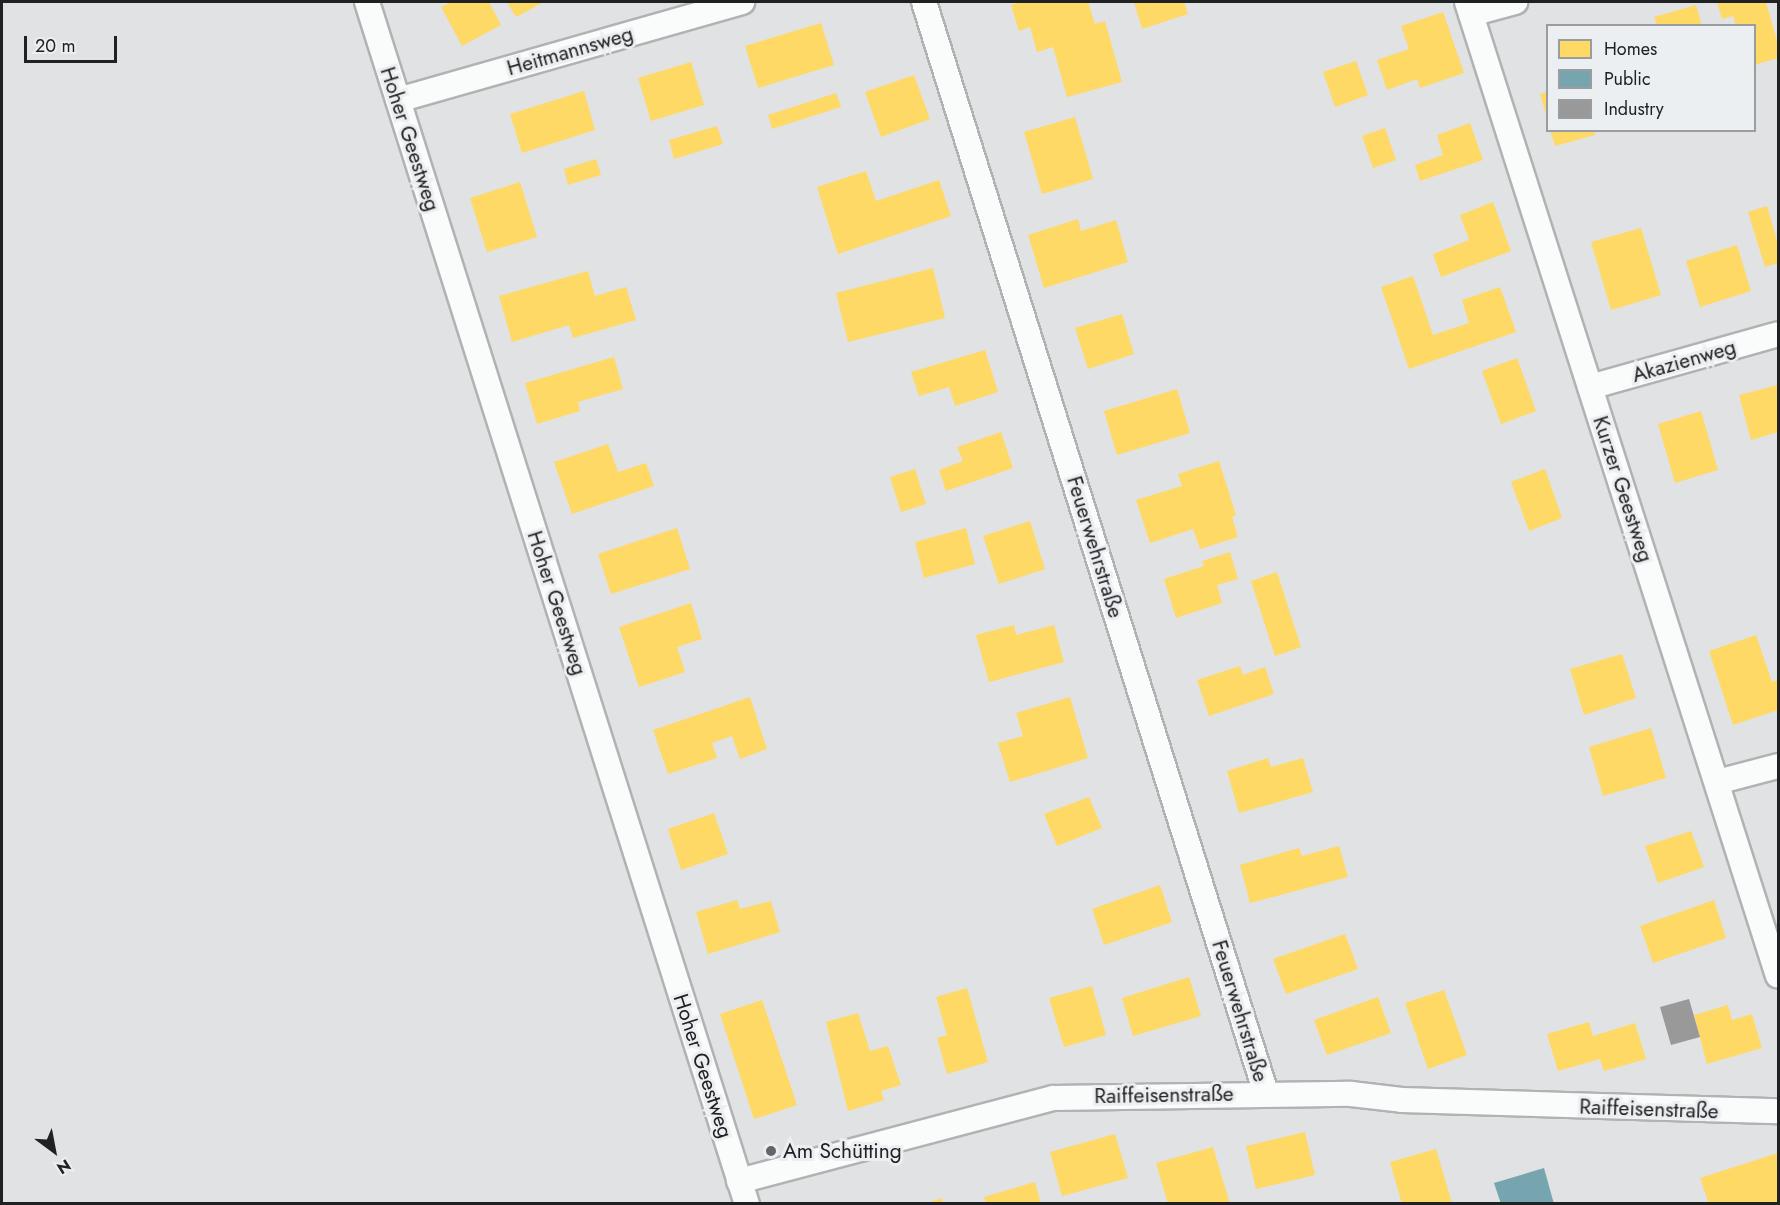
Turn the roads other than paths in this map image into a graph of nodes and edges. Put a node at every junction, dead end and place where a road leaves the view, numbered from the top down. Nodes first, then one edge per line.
1 (366, 2) edge
2 (742, 2) edge
3 (924, 2) edge
4 (1515, 2) edge
5 (1469, 8) edge
6 (398, 100) junction
7 (1779, 334) edge
8 (1590, 387) junction
9 (1779, 766) edge
10 (1717, 782) junction
11 (1779, 976) edge
12 (1266, 1093) junction
13 (1779, 1111) edge
14 (743, 1192) edge

1 - 6 street, Hoher Geestweg
2 - 6 street, Heitmannsweg
3 - 12 street, Feuerwehrstraße
4 - 5 street
5 - 8 street, Kurzer Geestweg
6 - 14 street, Hoher Geestweg
7 - 8 street, Akazienweg
8 - 10 street, Kurzer Geestweg
9 - 10 street
10 - 11 street, Kurzer Geestweg
12 - 13 street, Raiffeisenstraße
12 - 14 street, Raiffeisenstraße

